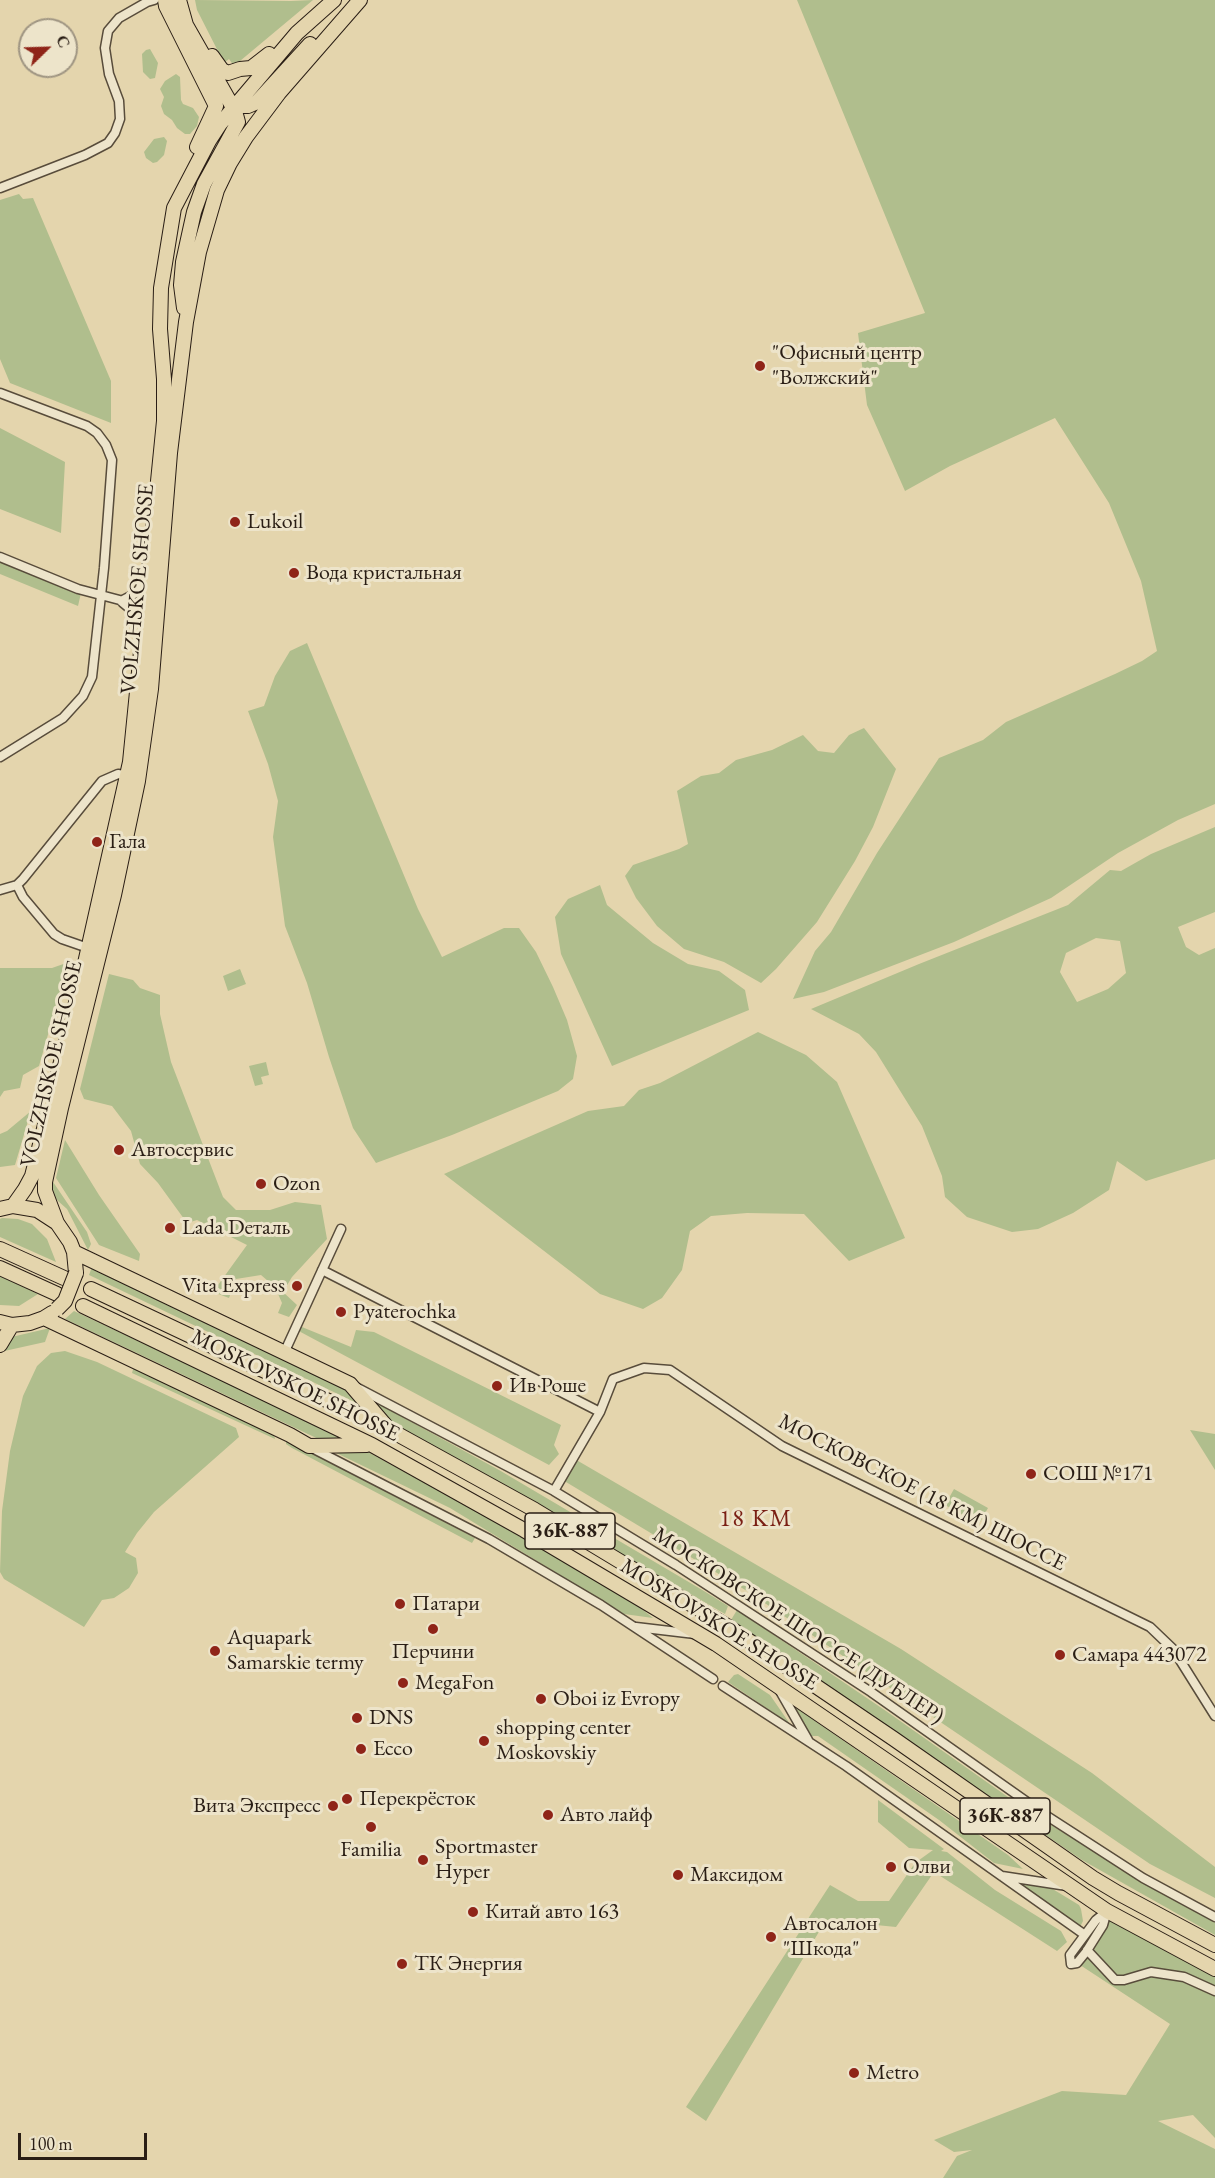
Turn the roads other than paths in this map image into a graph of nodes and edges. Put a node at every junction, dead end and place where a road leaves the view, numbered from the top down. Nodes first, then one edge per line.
1 (154, 0) edge
2 (165, 0) edge
3 (170, 0) edge
4 (179, 0) edge
5 (184, 0) edge
6 (334, 0) edge
7 (360, 0) edge
8 (346, 15) junction
9 (297, 33) junction
10 (230, 105) junction
11 (0, 188) edge
12 (174, 208) junction
13 (186, 322) junction
14 (0, 393) edge
15 (152, 535) junction
16 (0, 557) edge
17 (154, 589) junction
18 (101, 596) junction
19 (120, 601) junction
20 (146, 610) junction
21 (143, 643) junction
22 (154, 663) junction
23 (0, 757) edge
24 (128, 776) junction
25 (17, 885) junction
26 (0, 890) edge
27 (88, 948) junction
28 (7, 1207) edge
29 (57, 1223) junction
30 (341, 1229) dead end
31 (0, 1249) edge
32 (75, 1252) junction
33 (0, 1268) edge
34 (322, 1270) junction
35 (70, 1275) junction
36 (91, 1289) dead end
37 (57, 1294) dead end
38 (83, 1306) dead end
39 (44, 1318) junction
40 (6, 1323) edge
41 (0, 1345) edge
42 (285, 1352) junction
43 (350, 1384) junction
44 (600, 1412) junction
45 (390, 1430) junction
46 (372, 1445) junction
47 (309, 1446) junction
48 (554, 1491) junction
49 (633, 1626) junction
50 (700, 1635) junction
51 (747, 1639) junction
52 (734, 1657) junction
53 (713, 1679) dead end
54 (776, 1684) junction
55 (723, 1686) dead end
56 (1215, 1716) edge
57 (810, 1743) junction
58 (999, 1875) junction
59 (1070, 1887) junction
60 (1118, 1893) junction
61 (1107, 1911) junction
62 (1215, 1917) edge
63 (1085, 1935) junction
64 (1215, 1946) edge
65 (1087, 1950) junction
66 (1215, 1969) edge
67 (1215, 1991) edge

1 - 11 street
2 - 12 main road
3 - 10 main road
4 - 10 main road
5 - 9 main road
6 - 9 main road, VOLZHSKOE SHOSSE
7 - 8 main road, VOLZHSKOE SHOSSE
8 - 10 main road
8 - 13 main road, VOLZHSKOE SHOSSE
9 - 10 main road, VOLZHSKOE SHOSSE
10 - 12 main road, VOLZHSKOE SHOSSE
10 - 13 main road
12 - 15 main road, VOLZHSKOE SHOSSE
13 - 17 main road, VOLZHSKOE SHOSSE
14 - 18 street
15 - 17 main road, VOLZHSKOE SHOSSE
15 - 19 street
16 - 18 street
17 - 20 main road, VOLZHSKOE SHOSSE
17 - 22 main road, VOLZHSKOE SHOSSE
18 - 19 street
18 - 23 street
19 - 20 street
19 - 21 street
20 - 21 main road, VOLZHSKOE SHOSSE
20 - 22 street
21 - 24 main road, VOLZHSKOE SHOSSE
22 - 29 main road, VOLZHSKOE SHOSSE
24 - 25 street
24 - 27 main road, VOLZHSKOE SHOSSE
25 - 26 street
25 - 27 street
27 - 28 main road, VOLZHSKOE SHOSSE
28 - 29 main road
29 - 32 main road, VOLZHSKOE SHOSSE
30 - 34 street
31 - 35 main road
32 - 35 main road
32 - 42 main road
33 - 37 main road
34 - 42 street
34 - 44 street
35 - 39 main road, bridge
36 - 45 main road, MOSKOVSKOE SHOSSE / 36К-887
38 - 46 main road, MOSKOVSKOE SHOSSE / 36К-887
39 - 40 main road
39 - 47 main road
40 - 41 main road
42 - 43 main road
43 - 45 main road
43 - 48 street, МОСКОВСКОЕ ШОССЕ (ДУБЛЕР)
44 - 48 street, МОСКОВСКОЕ (18 КМ) ШОССЕ
44 - 56 street, МОСКОВСКОЕ (18 КМ) ШОССЕ
45 - 51 main road, MOSKOVSKOE SHOSSE / 36К-887
46 - 47 main road
46 - 50 main road, MOSKOVSKOE SHOSSE / 36К-887
47 - 49 street
48 - 62 street, МОСКОВСКОЕ ШОССЕ (ДУБЛЕР)
49 - 50 street
49 - 53 street
50 - 52 main road, MOSKOVSKOE SHOSSE / 36К-887
51 - 52 main road
51 - 60 main road, MOSKOVSKOE SHOSSE / 36К-887
52 - 54 main road, MOSKOVSKOE SHOSSE / 36К-887
54 - 57 street
54 - 59 main road, MOSKOVSKOE SHOSSE / 36К-887
55 - 57 street
57 - 58 street
58 - 59 street
58 - 63 street
59 - 61 main road, MOSKOVSKOE SHOSSE / 36К-887
60 - 61 main road
60 - 64 main road, MOSKOVSKOE SHOSSE / 36К-887
61 - 63 street
61 - 65 street
61 - 66 main road, MOSKOVSKOE SHOSSE / 36К-887
63 - 65 street
65 - 67 street

